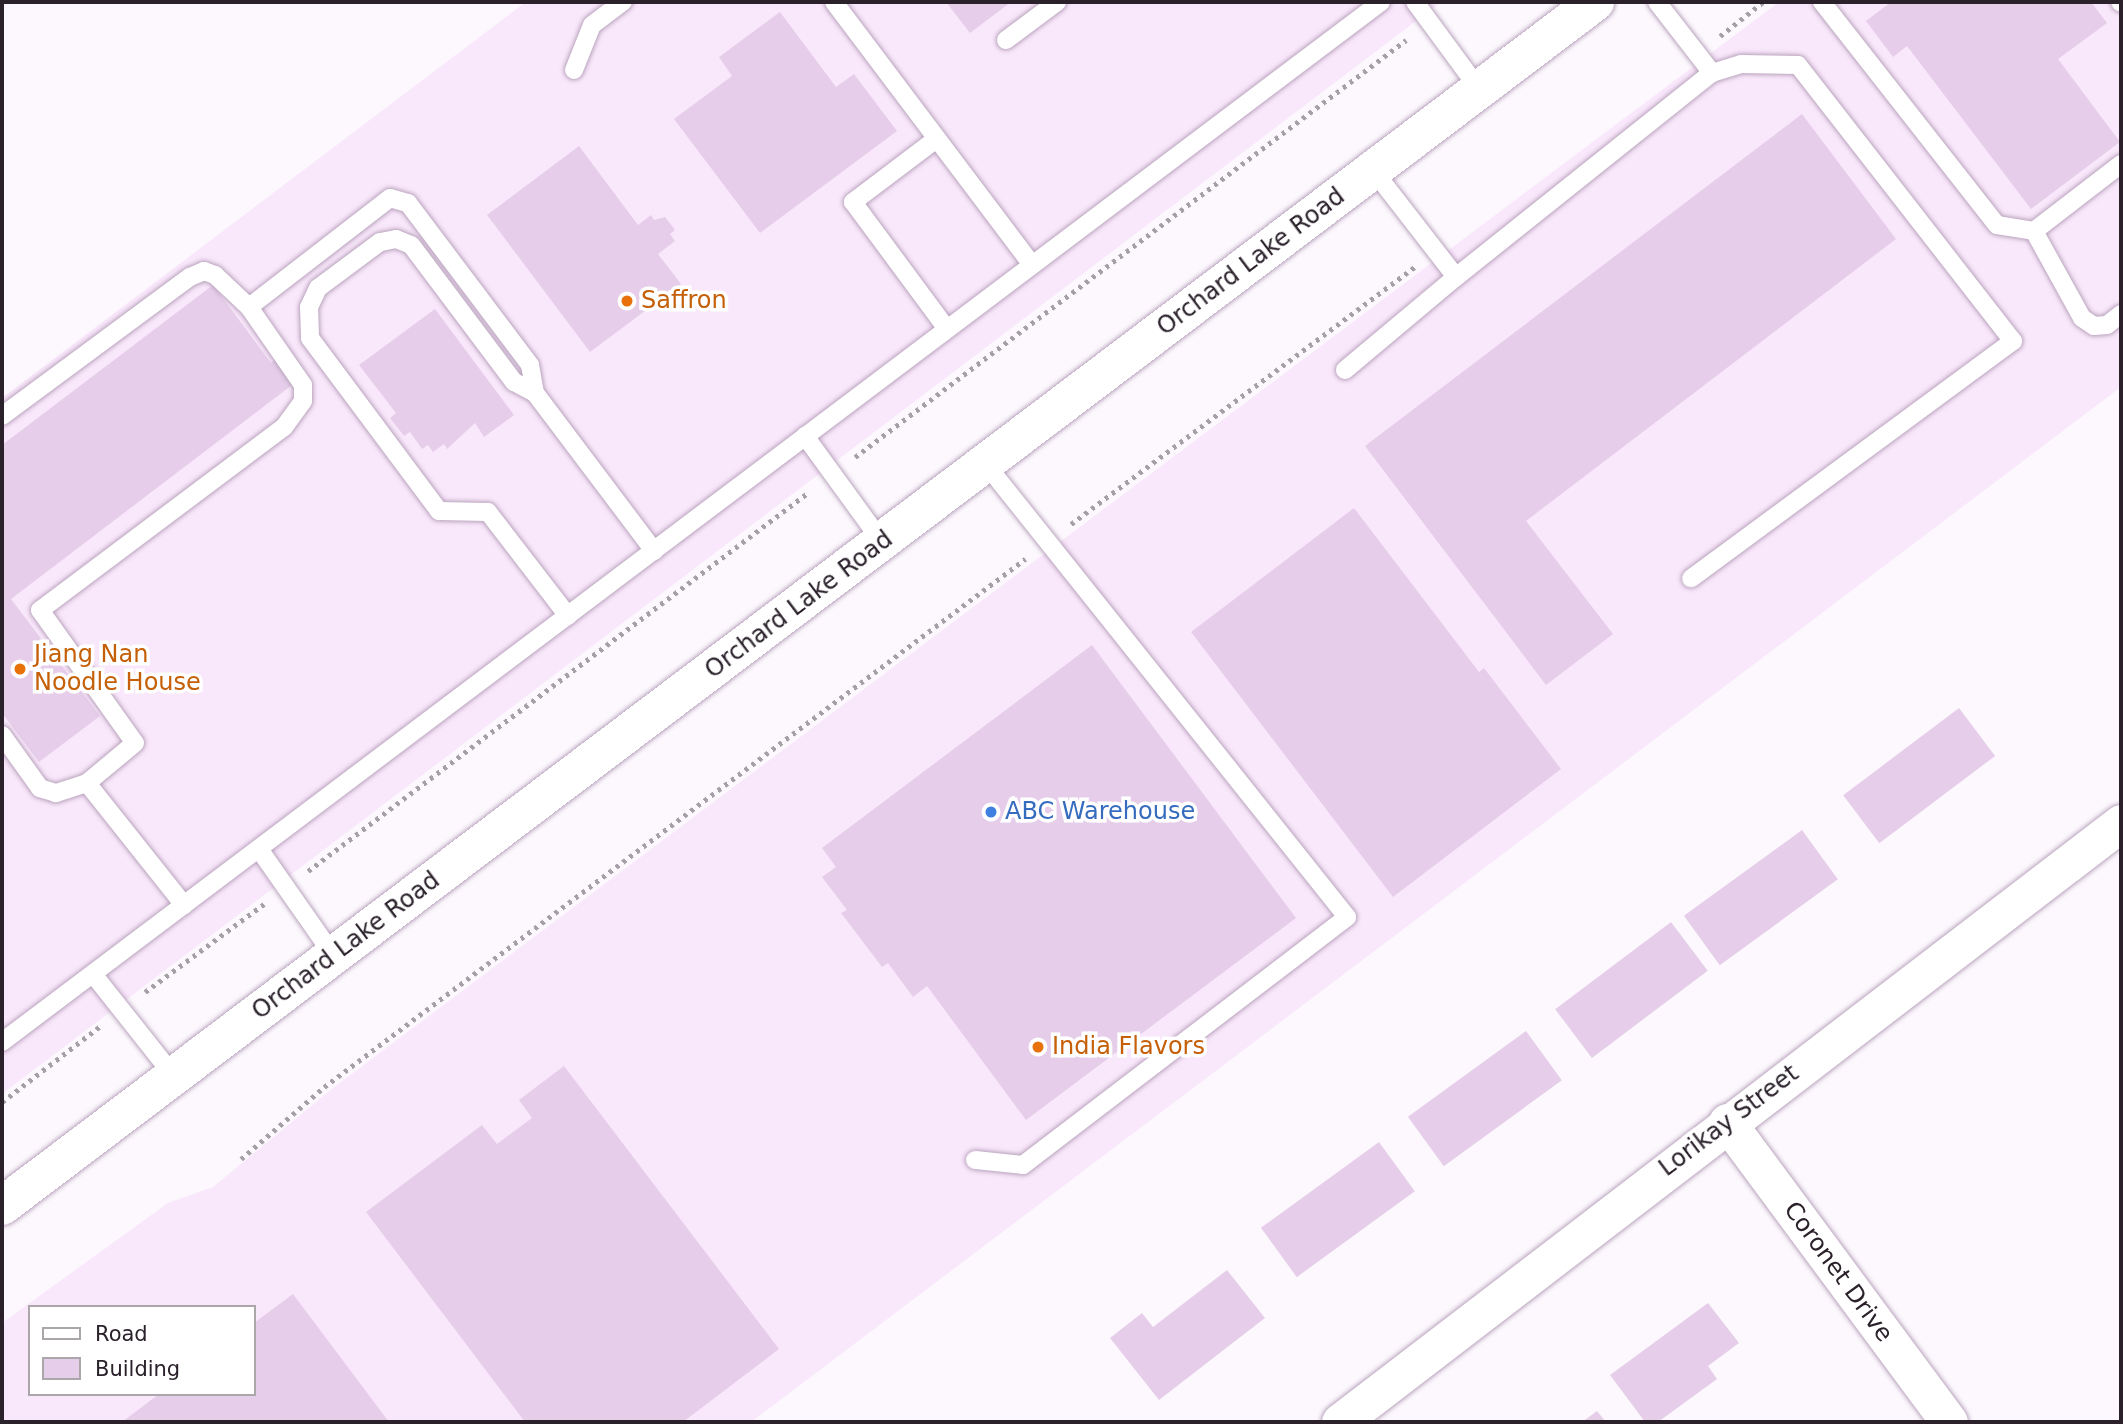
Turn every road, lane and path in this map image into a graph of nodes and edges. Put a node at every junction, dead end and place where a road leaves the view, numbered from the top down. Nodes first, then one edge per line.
1 (623, 2) edge
2 (834, 2) edge
3 (1056, 2) edge
4 (1381, 2) edge
5 (1415, 2) edge
6 (1595, 2) edge
7 (1657, 2) edge
8 (1763, 2) edge
9 (1830, 5) edge
10 (1429, 23) junction
11 (1006, 40) dead end
12 (1697, 54) junction
13 (574, 70) dead end
14 (1712, 73) junction
15 (1479, 89) junction
16 (935, 140) junction
17 (2121, 164) edge
18 (1373, 170) junction
19 (2034, 231) junction
20 (1435, 250) junction
21 (1032, 265) junction
22 (1456, 277) junction
23 (249, 307) junction
24 (2121, 314) edge
25 (947, 329) junction
26 (1345, 370) dead end
27 (535, 393) junction
28 (2, 416) edge
29 (805, 436) junction
30 (985, 463) junction
31 (833, 474) junction
32 (882, 542) junction
33 (1047, 542) junction
34 (654, 551) junction
35 (1691, 578) dead end
36 (568, 616) junction
37 (2, 735) edge
38 (87, 783) junction
39 (2121, 823) edge
40 (259, 849) junction
41 (286, 888) junction
42 (184, 905) junction
43 (334, 956) junction
44 (93, 974) junction
45 (121, 1010) junction
46 (2, 1042) edge
47 (173, 1074) junction
48 (2, 1102) edge
49 (1727, 1122) junction
50 (241, 1159) dead end
51 (975, 1160) dead end
52 (2, 1206) edge
53 (1340, 1422) edge
54 (1948, 1422) edge

1 - 13 lane
2 - 16 lane
3 - 11 lane
4 - 21 lane
5 - 10 lane
6 - 15 main road, Orchard Lake Road
7 - 12 lane
8 - 12 path
9 - 19 lane
10 - 15 lane
10 - 31 path
12 - 14 lane
14 - 22 lane
14 - 35 lane
15 - 18 main road, Orchard Lake Road
16 - 21 lane
16 - 25 lane
17 - 19 lane
18 - 20 lane
18 - 30 main road, Orchard Lake Road
19 - 24 lane
20 - 22 lane
20 - 33 path
21 - 25 lane
22 - 26 lane
23 - 27 lane
23 - 28 lane
23 - 38 lane
25 - 29 lane
27 - 34 lane
27 - 36 lane
29 - 31 lane
29 - 34 lane
30 - 32 main road, Orchard Lake Road
30 - 33 lane
31 - 32 lane
31 - 41 path
32 - 43 main road, Orchard Lake Road
33 - 50 path
33 - 51 lane
34 - 36 lane
36 - 40 lane
37 - 38 lane
38 - 42 lane
39 - 49 street, Lorikay Street
40 - 41 lane
40 - 42 lane
41 - 43 lane
41 - 45 path
42 - 44 lane
43 - 47 main road, Orchard Lake Road
44 - 45 lane
44 - 46 lane
45 - 47 lane
45 - 48 path
47 - 52 main road, Orchard Lake Road
49 - 53 street, Lorikay Street
49 - 54 street, Coronet Drive

